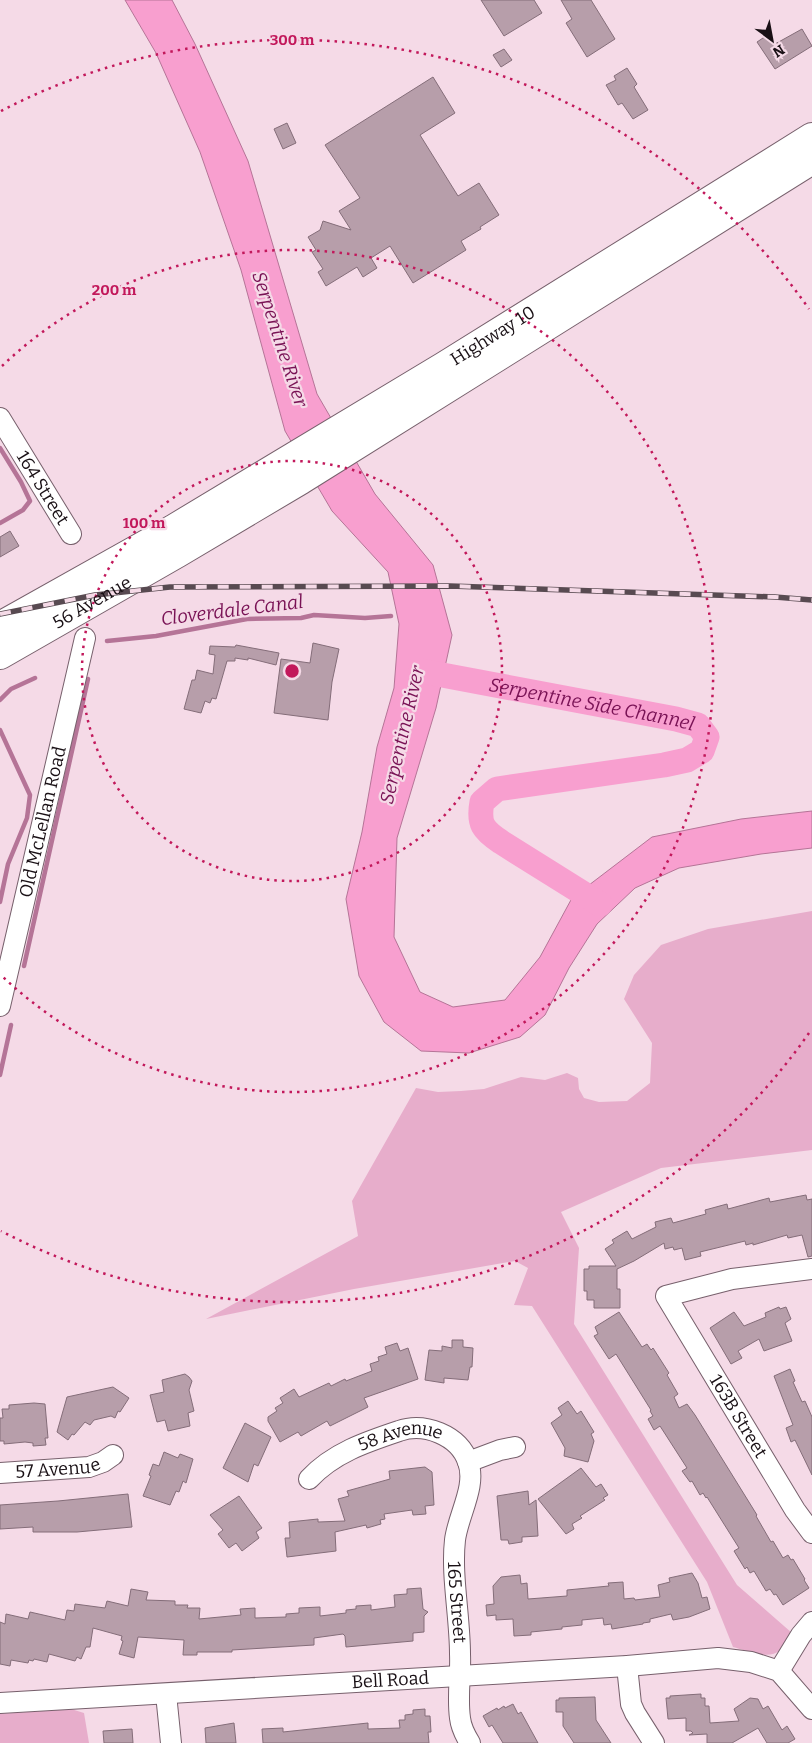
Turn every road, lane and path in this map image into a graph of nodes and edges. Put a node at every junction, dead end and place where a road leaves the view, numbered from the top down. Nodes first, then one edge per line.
1 (812, 137) edge
2 (812, 160) edge
3 (449, 375) junction
4 (0, 418) edge
5 (72, 534) dead end
6 (179, 539) junction
7 (0, 626) edge
8 (85, 638) dead end
9 (0, 655) edge
10 (0, 1006) edge
11 (812, 1269) edge
12 (515, 1446) dead end
13 (113, 1455) dead end
14 (468, 1462) junction
15 (0, 1473) edge
16 (309, 1479) dead end
17 (812, 1534) edge
18 (812, 1622) edge
19 (627, 1666) junction
20 (780, 1672) junction
21 (460, 1674) junction
22 (166, 1694) junction
23 (0, 1703) edge
24 (812, 1709) edge
25 (171, 1743) edge
26 (470, 1743) edge
27 (654, 1743) edge

1 - 3 highway, Highway 10
2 - 3 highway, Highway 10
3 - 6 highway, Highway 10
4 - 5 street, 164 Street
6 - 7 highway, 56 Avenue
6 - 9 highway, 56 Avenue
8 - 10 street, Old McLellan Road
11 - 17 street, 163B Street
12 - 14 street
13 - 15 street, 57 Avenue
14 - 16 street, 58 Avenue
14 - 21 street, 165 Street
18 - 20 street
19 - 20 street, Bell Road
19 - 21 street, Bell Road
19 - 27 street
20 - 24 street
21 - 22 street, Bell Road
21 - 26 street, 165 Street
22 - 23 street, Bell Road
22 - 25 street

